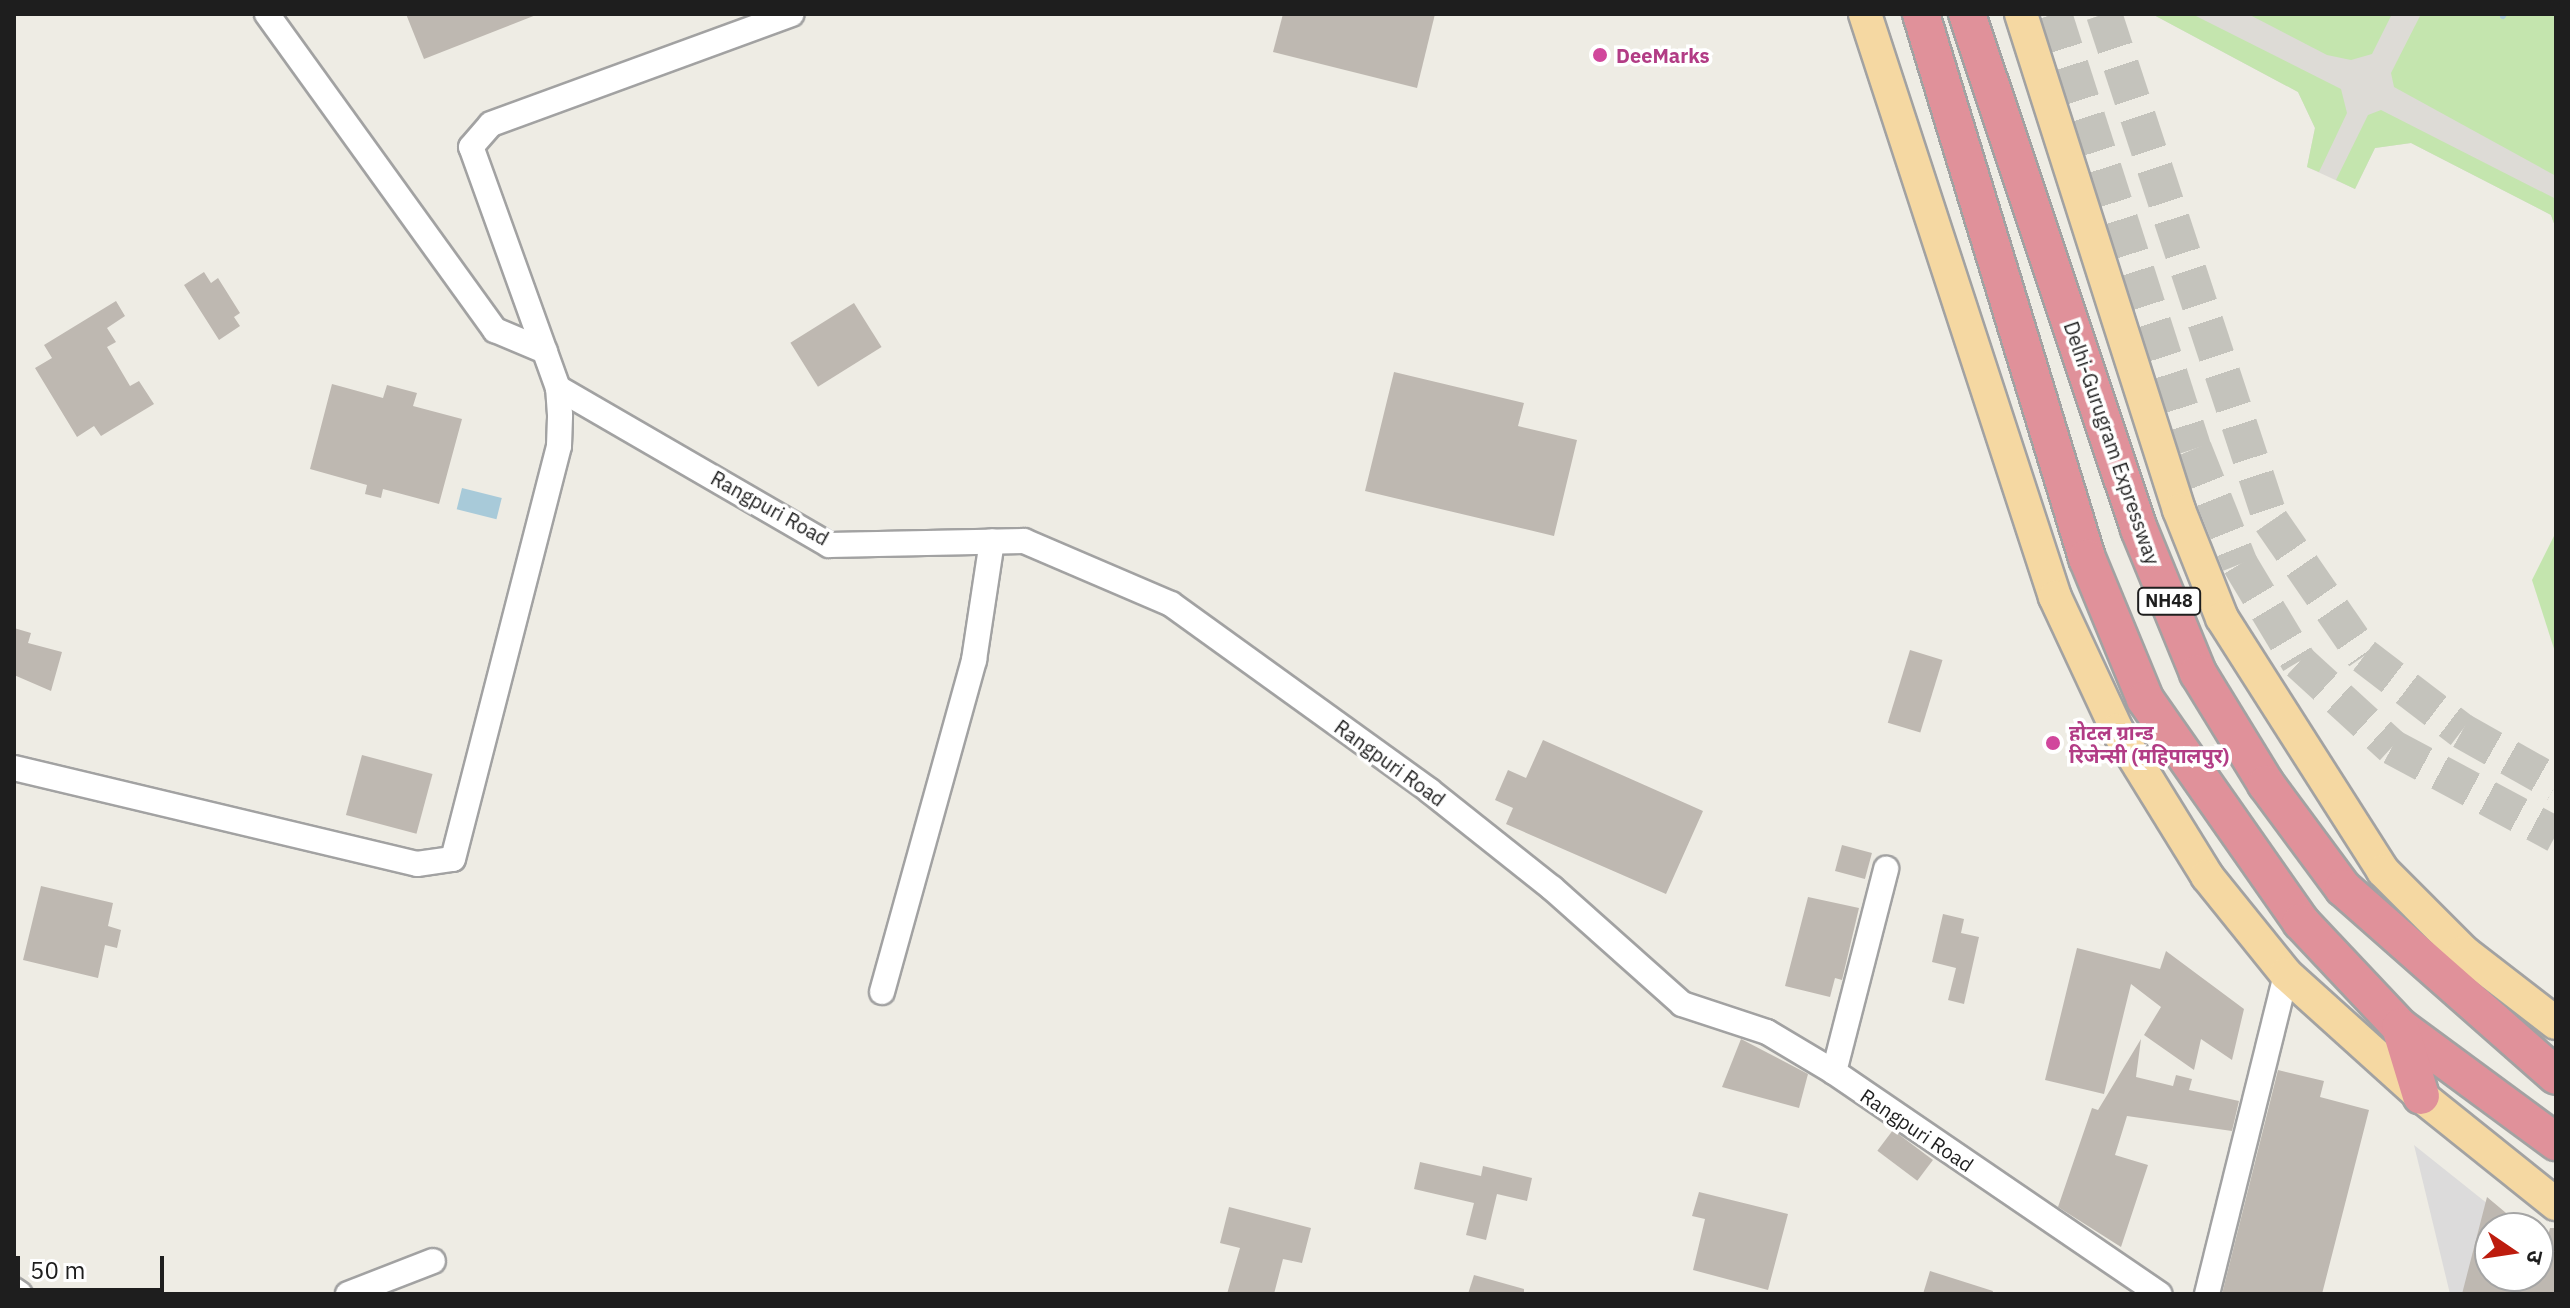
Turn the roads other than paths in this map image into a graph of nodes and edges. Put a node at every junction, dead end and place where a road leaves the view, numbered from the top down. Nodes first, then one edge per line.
1 (267, 14) edge
2 (792, 14) edge
3 (1865, 14) edge
4 (1921, 14) edge
5 (1967, 14) edge
6 (2021, 14) edge
7 (545, 351) junction
8 (558, 388) junction
9 (992, 541) junction
10 (14, 768) edge
11 (1886, 869) dead end
12 (2286, 974) junction
13 (882, 992) dead end
14 (2556, 1023) edge
15 (2400, 1027) junction
16 (1834, 1072) junction
17 (2556, 1076) edge
18 (2421, 1096) junction
19 (2556, 1142) edge
20 (2556, 1204) edge
21 (433, 1261) dead end
22 (14, 1290) edge
23 (20, 1294) edge
24 (348, 1294) edge
25 (2160, 1294) edge
26 (2207, 1294) edge

1 - 7 street
2 - 7 street
3 - 12 main road
4 - 15 highway, NH48
5 - 17 highway, Delhi-Gurugram Expressway / NH48
6 - 14 main road
7 - 8 street
8 - 9 street, Rangpuri Road
8 - 10 street
9 - 13 street
9 - 16 street, Rangpuri Road
11 - 16 street
12 - 18 main road
12 - 26 street
15 - 18 highway
15 - 19 highway, NH48
16 - 25 street, Rangpuri Road
18 - 20 main road
21 - 24 street
22 - 23 street

